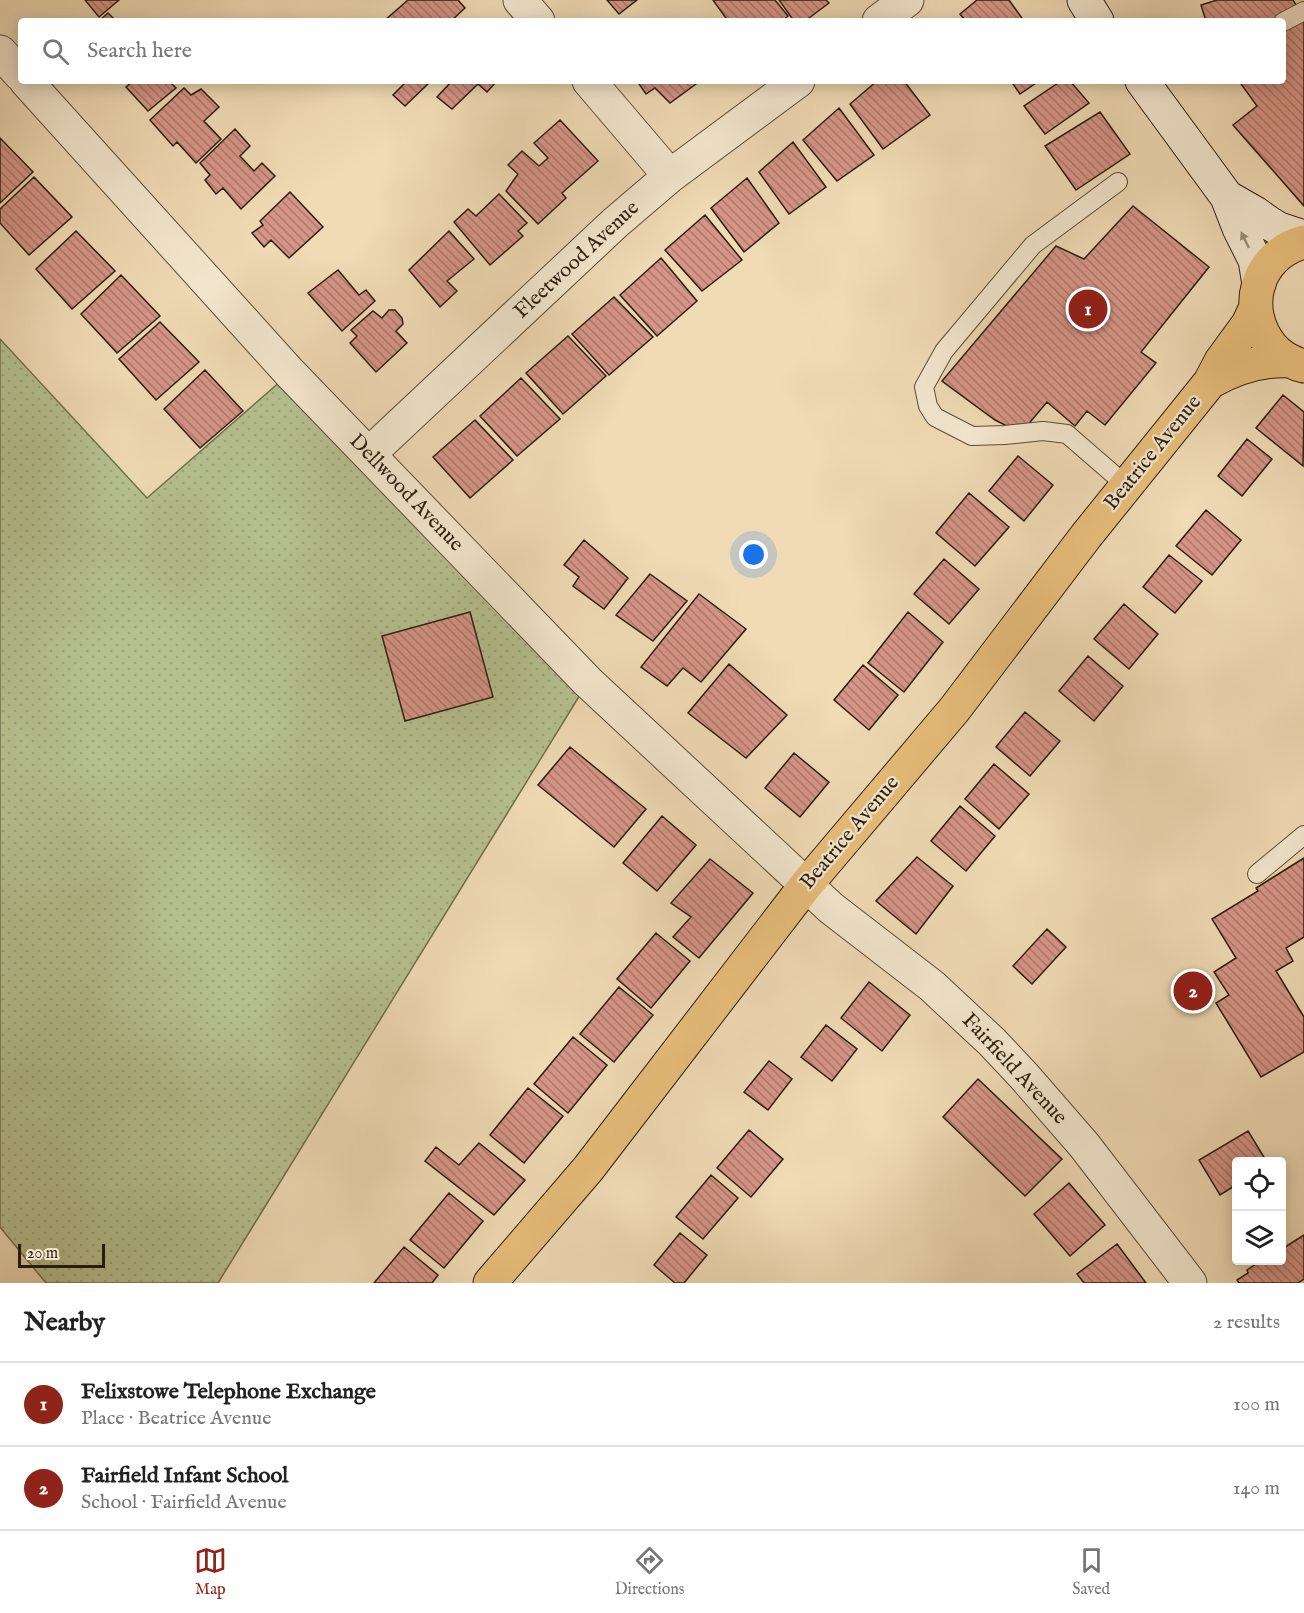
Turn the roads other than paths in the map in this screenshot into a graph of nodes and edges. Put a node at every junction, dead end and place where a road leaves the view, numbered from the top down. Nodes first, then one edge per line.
1 (520, 0) edge
2 (907, 0) edge
3 (1084, 0) edge
4 (1304, 11) edge
5 (535, 18) edge
6 (883, 18) edge
7 (1095, 18) edge
8 (1286, 20) edge
9 (0, 52) edge
10 (18, 72) edge
11 (29, 84) edge
12 (592, 84) edge
13 (794, 84) edge
14 (1144, 84) edge
15 (670, 176) junction
16 (1118, 182) dead end
17 (1227, 197) junction
18 (1304, 237) edge
19 (1304, 242) edge
20 (1258, 295) junction
21 (1298, 363) edge
22 (1209, 382) junction
23 (369, 454) junction
24 (1127, 486) junction
25 (1304, 835) edge
26 (1257, 874) dead end
27 (806, 885) junction
28 (490, 1283) edge
29 (1190, 1283) edge

1 - 5 street
2 - 6 street
3 - 7 street
4 - 8 lane
9 - 10 street
11 - 23 street, Dellwood Avenue
12 - 15 street
13 - 15 street, Fleetwood Avenue
14 - 17 street
15 - 23 street, Fleetwood Avenue
16 - 24 lane
17 - 18 street
20 -> 17 street
19 - 20 main road, Beatrice Avenue
20 - 21 main road
20 - 22 main road, Beatrice Avenue
21 - 22 main road, Beatrice Avenue
22 - 24 main road, Beatrice Avenue
23 - 27 street, Dellwood Avenue
24 - 27 main road, Beatrice Avenue
25 - 26 lane
27 - 28 main road, Beatrice Avenue
27 - 29 street, Fairfield Avenue

